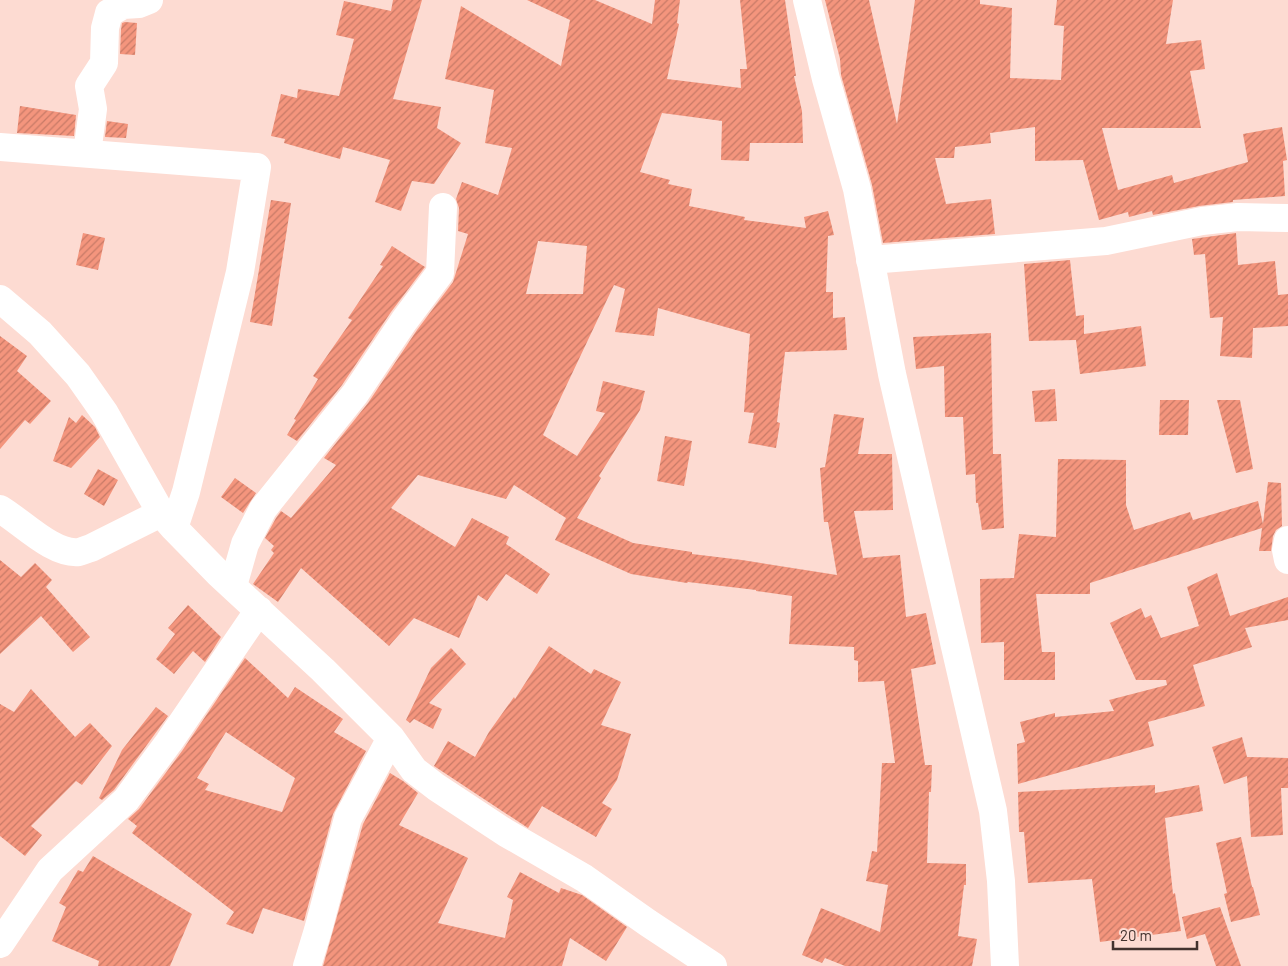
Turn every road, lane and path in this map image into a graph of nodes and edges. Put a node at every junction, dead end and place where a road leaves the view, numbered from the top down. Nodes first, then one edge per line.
1 (149, 0) edge
2 (807, 0) edge
3 (0, 147) edge
4 (87, 153) junction
5 (443, 207) dead end
6 (1288, 218) edge
7 (870, 260) junction
8 (0, 299) edge
9 (0, 509) edge
10 (167, 521) junction
11 (1288, 540) edge
12 (1288, 560) edge
13 (233, 586) junction
14 (259, 610) junction
15 (390, 738) junction
16 (0, 944) edge
17 (307, 966) edge
18 (713, 966) edge
19 (1005, 966) edge

1 - 4 street
2 - 7 street
3 - 4 street
4 - 10 street
5 - 13 street
6 - 7 street
7 - 19 street
8 - 10 street
9 - 10 street
10 - 13 street
11 - 12 street
13 - 14 street
14 - 15 street
14 - 16 street
15 - 17 street
15 - 18 street

